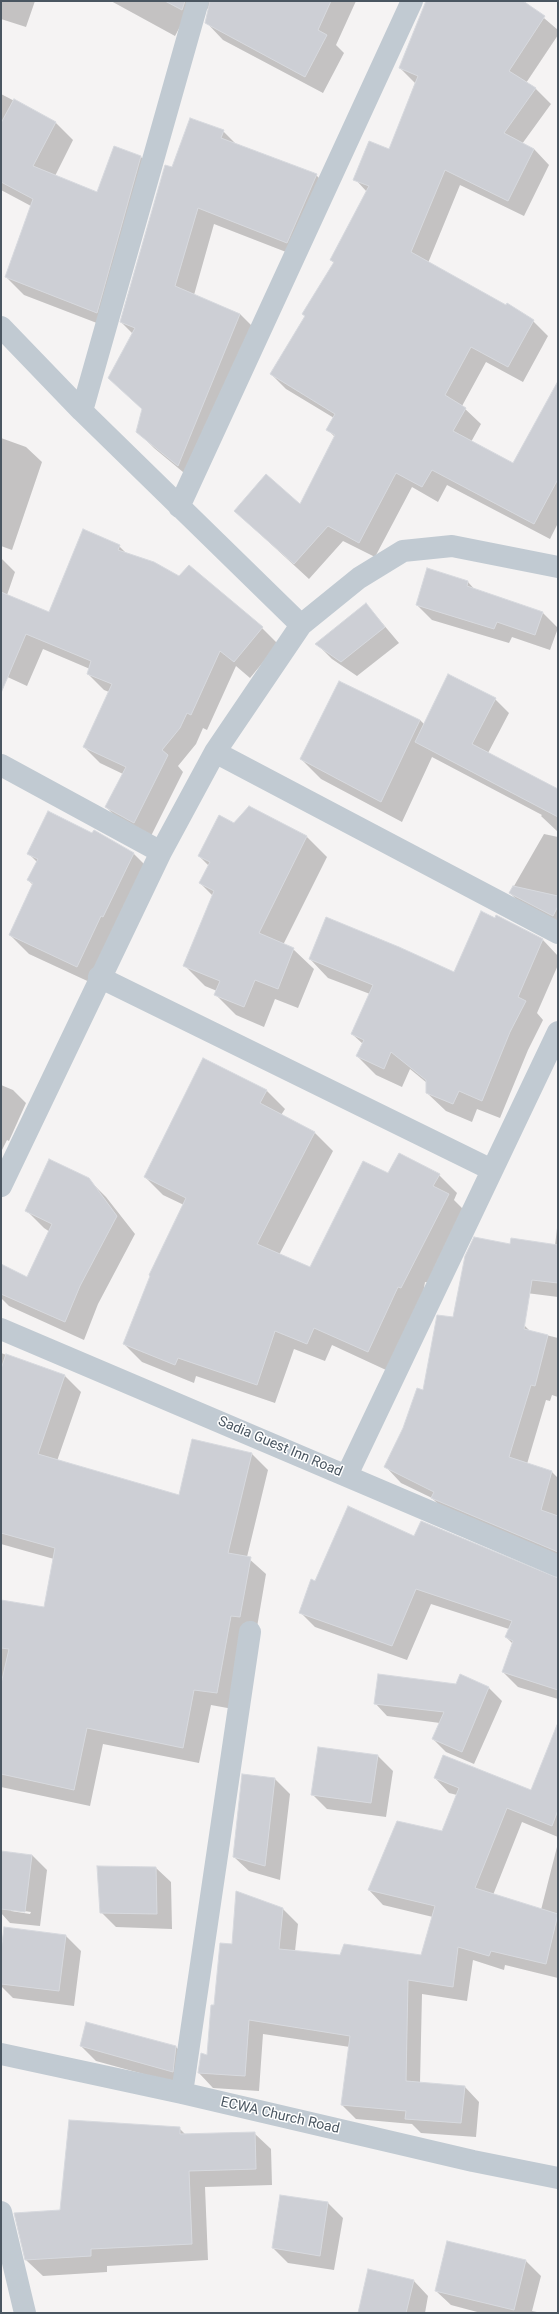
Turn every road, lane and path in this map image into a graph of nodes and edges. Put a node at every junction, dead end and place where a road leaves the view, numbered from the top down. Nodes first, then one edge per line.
1 (198, 1) edge
2 (412, 1) edge
3 (1, 327) edge
4 (82, 411) junction
5 (179, 507) junction
6 (558, 567) edge
7 (301, 625) junction
8 (215, 752) junction
9 (1, 765) edge
10 (161, 852) junction
11 (558, 932) edge
12 (99, 977) junction
13 (558, 1032) edge
14 (492, 1170) junction
15 (1, 1186) edge
16 (1, 1329) edge
17 (347, 1475) junction
18 (558, 1566) edge
19 (250, 1632) dead end
20 (1, 2054) edge
21 (182, 2093) junction
22 (558, 2178) edge
23 (1, 2212) edge
24 (25, 2313) edge

1 - 4 street
2 - 5 street
3 - 4 street
4 - 5 street
5 - 7 street
6 - 7 street
7 - 8 street
8 - 10 street
8 - 11 street
9 - 10 street
10 - 12 street
12 - 14 street
12 - 15 street
13 - 14 street
14 - 17 street
16 - 17 street, Sadia Guest Inn Road
17 - 18 street, Sadia Guest Inn Road
19 - 21 street
20 - 21 street, ECWA Church Road
21 - 22 street, ECWA Church Road
23 - 24 street

